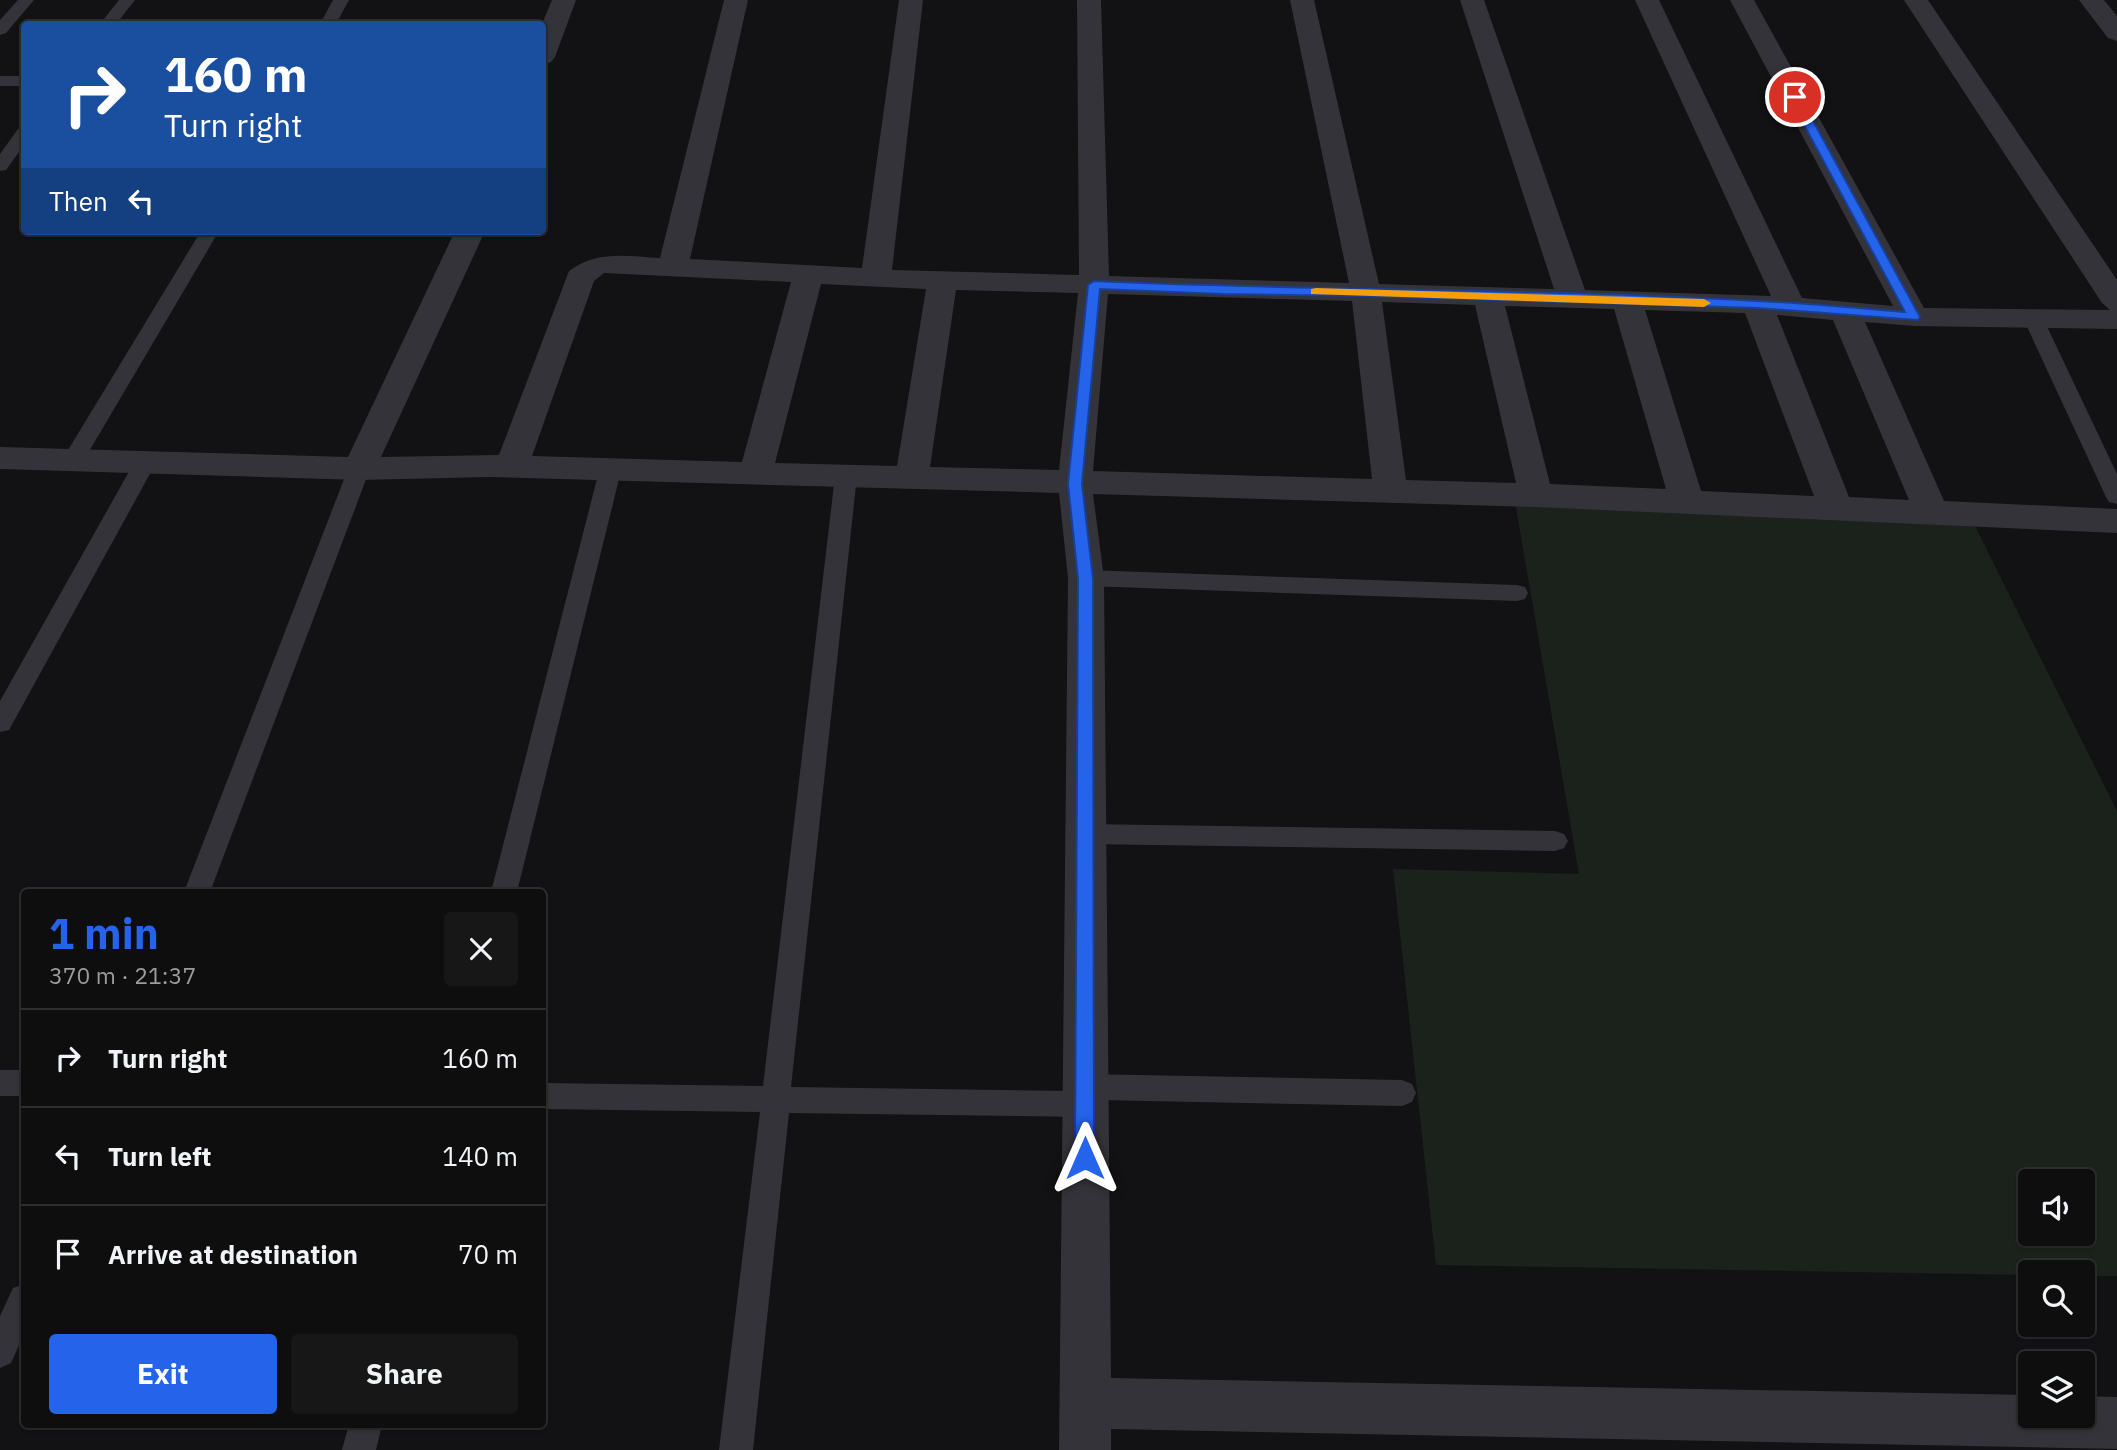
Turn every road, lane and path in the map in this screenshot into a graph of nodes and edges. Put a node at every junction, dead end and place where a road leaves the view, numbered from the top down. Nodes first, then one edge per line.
1 (26, 0) edge
2 (127, 0) edge
3 (341, 0) edge
4 (564, 0) edge
5 (736, 0) edge
6 (911, 0) edge
7 (1089, 0) edge
8 (1302, 0) edge
9 (1472, 0) edge
10 (1647, 0) edge
11 (1742, 0) edge
12 (1916, 0) edge
13 (2091, 0) edge
14 (110, 21) edge
15 (330, 21) edge
16 (0, 30) edge
17 (2117, 33) edge
18 (546, 47) edge
19 (0, 81) edge
20 (21, 81) edge
21 (21, 140) edge
22 (0, 166) edge
23 (207, 235) edge
24 (468, 235) edge
25 (673, 267) junction
26 (809, 273) junction
27 (876, 278) junction
28 (942, 280) junction
29 (1094, 285) junction
30 (1366, 292) junction
31 (1488, 297) junction
32 (1573, 299) junction
33 (1627, 301) junction
34 (2117, 303) edge
35 (1757, 304) junction
36 (1791, 307) junction
37 (1846, 313) junction
38 (1914, 317) junction
39 (2033, 318) junction
40 (2117, 320) edge
41 (0, 458) edge
42 (73, 460) junction
43 (146, 461) junction
44 (511, 467) junction
45 (359, 468) junction
46 (610, 471) junction
47 (756, 472) junction
48 (846, 476) junction
49 (912, 477) junction
50 (1075, 484) junction
51 (1390, 491) junction
52 (1536, 495) junction
53 (2117, 497) edge
54 (1687, 502) junction
55 (1836, 509) junction
56 (1932, 513) junction
57 (2117, 521) edge
58 (1086, 579) junction
59 (1517, 593) dead end
60 (0, 723) edge
61 (1085, 834) junction
62 (1555, 841) dead end
63 (198, 889) edge
64 (505, 889) edge
65 (0, 1083) edge
66 (21, 1083) edge
67 (1402, 1093) dead end
68 (546, 1096) edge
69 (1085, 1096) junction
70 (774, 1100) junction
71 (21, 1306) edge
72 (0, 1352) edge
73 (2117, 1423) edge
74 (1085, 1427) edge
75 (365, 1428) edge
76 (359, 1450) edge
77 (736, 1450) edge

1 - 16 lane
2 - 14 lane
3 - 15 lane
4 - 18 street
5 - 25 street
6 - 27 street
7 - 29 street
8 - 30 street
9 - 32 street
10 - 36 street
11 - 38 street
12 - 34 street
13 - 17 street
19 - 20 lane
21 - 22 lane
23 - 42 lane
24 - 45 street
25 - 26 street
25 - 44 street
26 - 27 street
26 - 47 street
27 - 28 street
28 - 29 street
28 - 49 street
29 - 30 street
29 - 50 street
30 - 31 street
30 - 51 street
31 - 32 street
31 - 52 street
32 - 33 street
33 - 35 street
33 - 54 street
35 - 36 street
35 - 55 street
36 - 37 street
37 - 38 street
37 - 56 street
38 - 39 street
39 - 40 street
39 - 53 lane
41 - 42 street
42 - 43 street
43 - 45 street
43 - 60 lane
44 - 45 street
44 - 46 street
45 - 63 lane
46 - 47 street
46 - 64 lane
47 - 48 street
48 - 49 street
48 - 70 lane
49 - 50 street
50 - 51 street
50 - 58 street
51 - 52 street
52 - 54 street
54 - 55 street
55 - 56 street
56 - 57 street
58 - 59 lane
58 - 61 street
61 - 62 lane
61 - 69 street
65 - 66 lane
67 - 69 lane
68 - 70 lane
69 - 70 lane
69 - 74 street
70 - 77 lane
71 - 72 lane
73 - 74 street
75 - 76 lane

